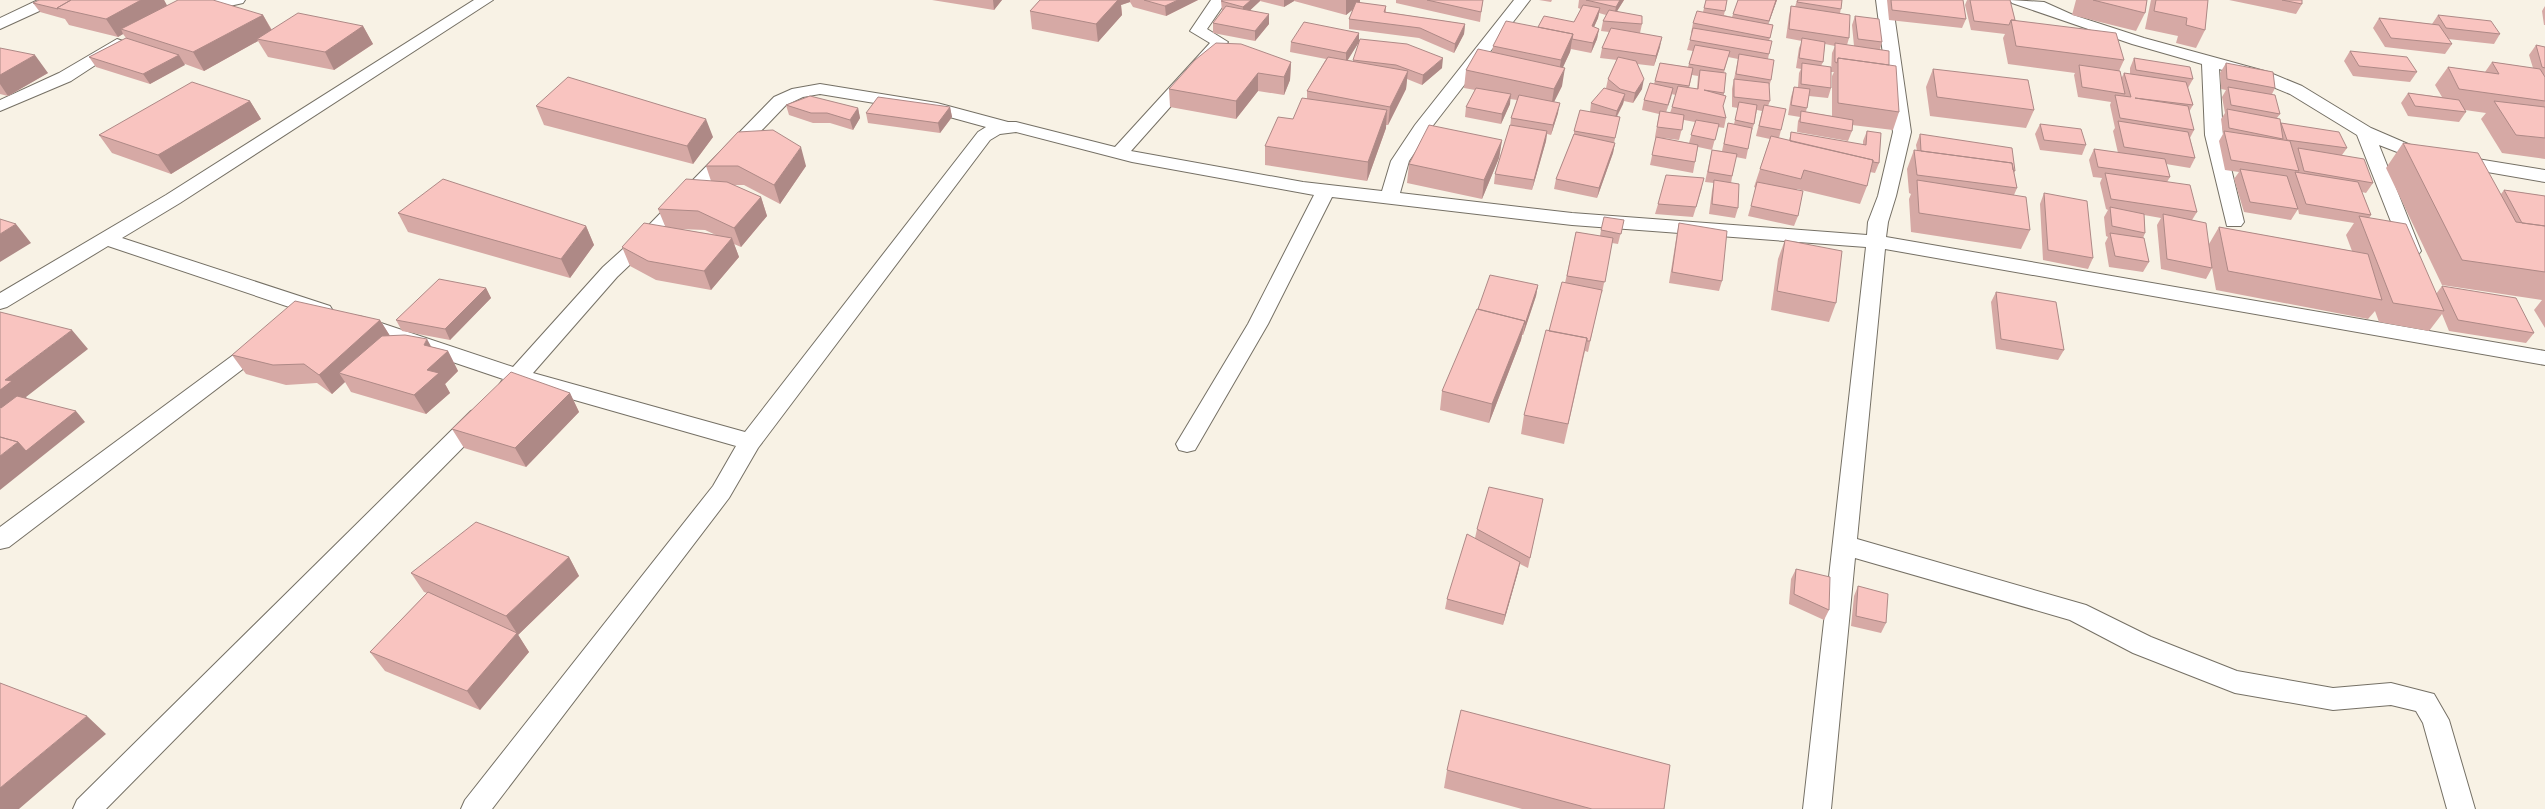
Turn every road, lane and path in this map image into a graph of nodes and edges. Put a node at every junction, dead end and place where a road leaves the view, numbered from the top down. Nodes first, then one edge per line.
1 (51, 0) edge
2 (237, 0) edge
3 (485, 0) edge
4 (1219, 0) edge
5 (1522, 0) edge
6 (1884, 0) edge
7 (2018, 0) edge
8 (2041, 3) edge
9 (176, 17) edge
10 (0, 24) edge
11 (134, 36) edge
12 (2210, 62) junction
13 (0, 106) edge
14 (1004, 127) junction
15 (2366, 132) junction
16 (1119, 153) junction
17 (2545, 176) edge
18 (1326, 190) junction
19 (1390, 196) junction
20 (2234, 222) dead end
21 (106, 240) junction
22 (1878, 242) junction
23 (2416, 265) edge
24 (0, 302) edge
25 (311, 307) junction
26 (2436, 317) edge
27 (2444, 340) junction
28 (2545, 358) edge
29 (519, 377) junction
30 (750, 442) junction
31 (1187, 444) dead end
32 (0, 540) edge
33 (1844, 545) junction
34 (87, 809) edge
35 (475, 809) edge
36 (1817, 809) edge
37 (2461, 809) edge

1 - 10 street
2 - 9 street
3 - 21 street
4 - 16 street
5 - 19 street
6 - 22 street
7 - 8 street
8 - 12 street
11 - 13 street
12 - 15 street
12 - 20 street
14 - 16 street
14 - 29 street
14 - 30 street
15 - 17 street
15 - 23 street
16 - 18 street
18 - 19 street
18 - 31 street
19 - 22 street
21 - 24 street
21 - 25 street
22 - 27 street
22 - 33 street
25 - 29 street
25 - 32 street
26 - 27 street
27 - 28 street
29 - 30 street
29 - 34 street
30 - 35 street
33 - 36 street
33 - 37 street

